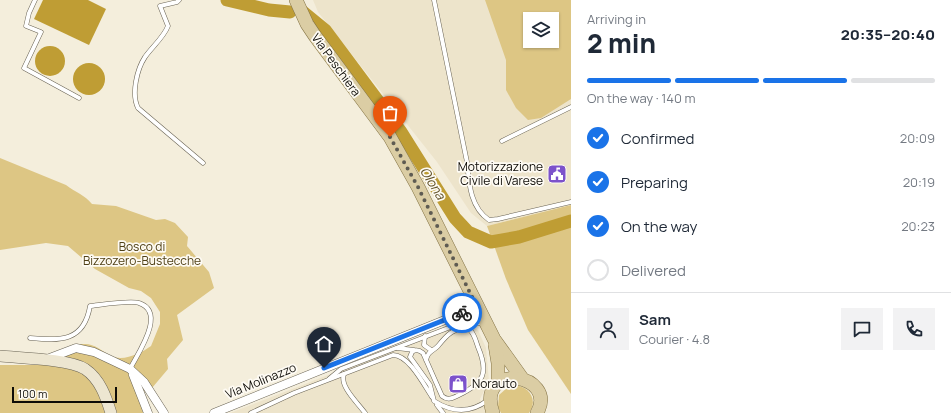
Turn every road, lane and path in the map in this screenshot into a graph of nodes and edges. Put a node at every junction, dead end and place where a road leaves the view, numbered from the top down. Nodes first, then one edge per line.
1 (35, 0) edge
2 (179, 0) edge
3 (296, 0) edge
4 (434, 0) edge
5 (79, 98) dead end
6 (571, 107) edge
7 (502, 141) dead end
8 (203, 163) dead end
9 (571, 202) edge
10 (477, 307) junction
11 (452, 318) junction
12 (483, 323) junction
13 (425, 336) junction
14 (30, 338) dead end
15 (494, 339) junction
16 (391, 349) junction
17 (414, 350) junction
18 (431, 350) junction
19 (0, 356) edge
20 (39, 360) junction
21 (426, 360) junction
22 (130, 369) junction
23 (321, 370) junction
24 (344, 374) junction
25 (522, 378) junction
26 (326, 381) junction
27 (344, 382) junction
28 (498, 383) junction
29 (490, 397) junction
30 (434, 401) junction
31 (111, 413) edge
32 (148, 413) edge
33 (164, 413) edge
34 (214, 413) edge
35 (251, 413) edge
36 (365, 413) edge
37 (443, 413) edge
38 (493, 413) edge
39 (537, 413) edge

1 - 5 lane
2 - 8 lane
3 - 10 main road, Via Peschiera
4 - 9 lane
6 - 7 lane
10 - 11 street, Via Molinazzo
10 - 12 main road, Via Peschiera
11 - 12 street, Via Molinazzo
11 - 23 street, Via Molinazzo
12 - 13 lane
12 - 15 main road, Via Peschiera
13 - 16 lane
13 - 18 lane
14 - 22 lane
15 - 25 main road, Via Peschiera
15 - 28 main road, Via Peschiera
16 - 17 lane
16 - 26 lane
17 - 21 lane
17 - 30 lane
18 - 21 lane
18 - 21 lane
19 - 20 main road
20 - 22 street
20 - 31 main road
22 - 32 street
22 - 33 street
23 - 26 lane
23 - 34 street, Via Molinazzo
24 - 26 lane
24 - 27 lane
24 - 30 lane
25 - 28 main road
25 - 39 main road, Via Peschiera
26 - 27 lane
26 - 35 lane
27 - 36 lane
28 - 29 main road, Via Peschiera
29 - 30 lane
29 - 38 main road
30 - 37 lane

